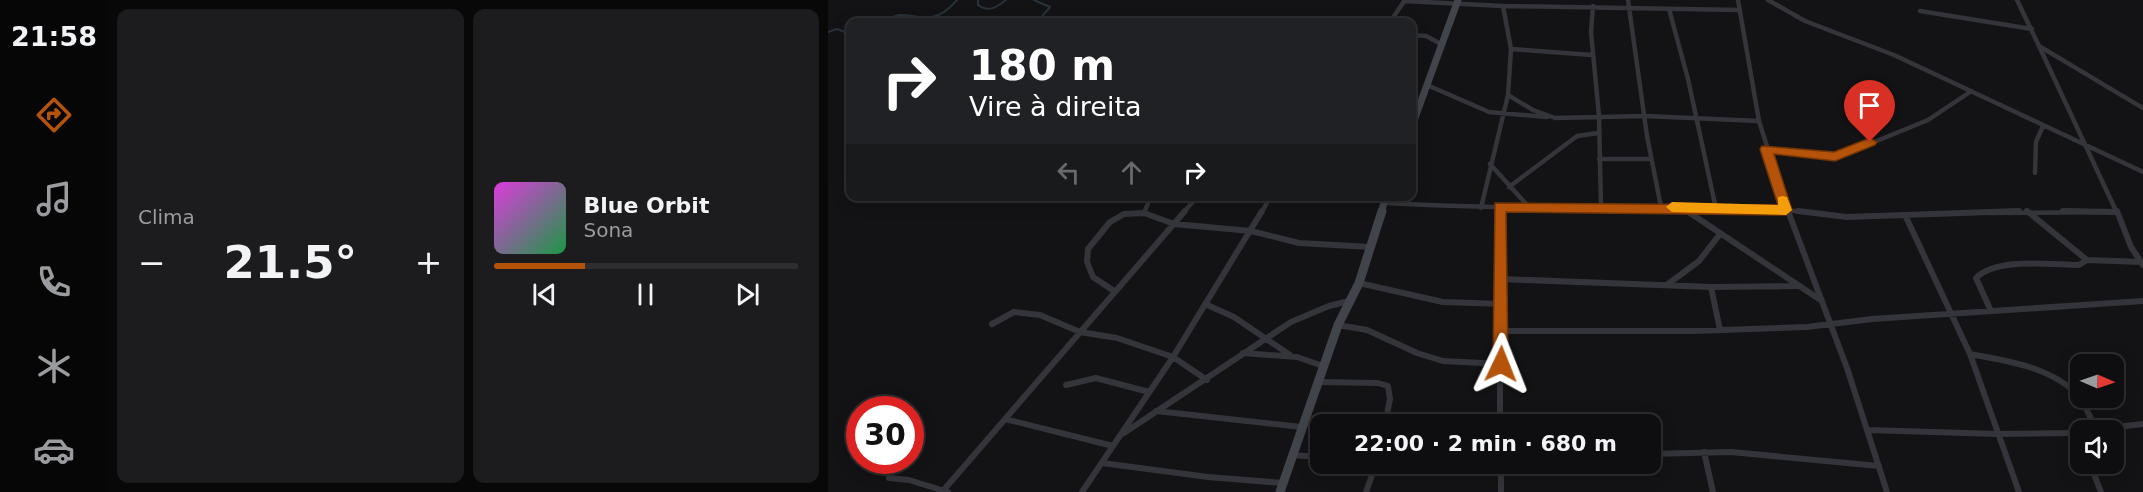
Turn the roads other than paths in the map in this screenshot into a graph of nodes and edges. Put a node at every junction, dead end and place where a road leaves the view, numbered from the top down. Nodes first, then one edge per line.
1 (1405, 0) edge
2 (1491, 0) edge
3 (1563, 0) edge
4 (1628, 0) edge
5 (1738, 0) edge
6 (1768, 0) edge
7 (2017, 0) edge
8 (1458, 2) edge
9 (1491, 6) junction
10 (1503, 6) junction
11 (1567, 6) junction
12 (1593, 6) junction
13 (1629, 7) junction
14 (1669, 9) junction
15 (1740, 10) junction
16 (1920, 11) dead end
17 (1393, 18) edge
18 (2032, 29) junction
19 (1416, 35) edge
20 (1443, 45) junction
21 (2039, 46) junction
22 (1511, 49) junction
23 (1592, 55) junction
24 (1427, 85) junction
25 (1970, 92) junction
26 (1508, 95) junction
27 (2143, 108) edge
28 (1503, 114) junction
29 (1416, 115) edge
30 (1645, 116) junction
31 (1599, 117) junction
32 (1555, 118) junction
33 (1694, 118) junction
34 (1759, 121) junction
35 (2043, 126) junction
36 (1598, 133) junction
37 (2087, 146) junction
38 (1766, 149) junction
39 (1599, 159) junction
40 (1651, 159) junction
41 (1490, 164) junction
42 (2143, 172) edge
43 (2035, 173) dead end
44 (1509, 187) junction
45 (1149, 201) edge
46 (1194, 201) edge
47 (1268, 201) edge
48 (1385, 201) edge
49 (1397, 201) edge
50 (1528, 206) junction
51 (1500, 207) junction
52 (1661, 207) junction
53 (1680, 207) junction
54 (1481, 208) junction
55 (1601, 208) junction
56 (1716, 209) junction
57 (1786, 210) junction
58 (2027, 211) junction
59 (2117, 212) junction
60 (1144, 213) junction
61 (1906, 217) junction
62 (1174, 224) junction
63 (1251, 231) junction
64 (1720, 234) junction
65 (1372, 248) junction
66 (2087, 260) junction
67 (2142, 263) edge
68 (1501, 279) junction
69 (1359, 283) junction
70 (1668, 284) junction
71 (1798, 286) junction
72 (1711, 287) junction
73 (1114, 291) junction
74 (1350, 301) junction
75 (1823, 301) junction
76 (2143, 302) edge
77 (1206, 304) junction
78 (1502, 304) junction
79 (1991, 311) junction
80 (1951, 315) junction
81 (992, 324) dead end
82 (1338, 325) junction
83 (1830, 325) junction
84 (1720, 330) junction
85 (1502, 331) junction
86 (1080, 332) junction
87 (1266, 337) junction
88 (1243, 353) junction
89 (1970, 354) junction
90 (1290, 356) junction
91 (1173, 357) junction
92 (1501, 364) junction
93 (1323, 366) junction
94 (1207, 380) junction
95 (1317, 382) junction
96 (1065, 385) dead end
97 (2070, 387) edge
98 (1149, 392) junction
99 (1155, 411) junction
100 (1387, 414) edge
101 (1500, 414) edge
102 (1005, 419) junction
103 (2143, 424) edge
104 (2124, 426) edge
105 (1301, 427) junction
106 (1868, 430) junction
107 (2070, 433) edge
108 (1998, 434) junction
109 (1120, 436) junction
110 (1113, 446) junction
111 (1704, 452) junction
112 (1661, 454) edge
113 (1292, 455) junction
114 (1310, 456) edge
115 (1102, 464) junction
116 (1879, 466) junction
117 (1372, 474) edge
118 (1501, 474) edge
119 (2094, 474) edge
120 (889, 478) dead end
121 (1281, 488) edge
122 (945, 491) edge
123 (1082, 492) edge
124 (1366, 492) edge
125 (1501, 492) edge
126 (1713, 492) edge
127 (1887, 492) edge
128 (2019, 492) edge
129 (2101, 492) edge

1 - 8 street
1 - 17 street
2 - 9 street
3 - 11 street
4 - 13 street
5 - 15 street
6 - 25 street
7 - 18 street
8 - 9 street
8 - 20 street
9 - 10 street
10 - 11 street
10 - 22 street
11 - 12 street
12 - 13 street
12 - 23 street
13 - 14 street
13 - 30 street
14 - 15 street
14 - 33 street
15 - 34 street
16 - 18 street
18 - 21 street
19 - 20 street
20 - 24 street
21 - 27 street
21 - 37 street
22 - 23 street
22 - 26 street
23 - 31 street
24 - 28 street
24 - 29 street
25 - 35 street
25 - 38 street
26 - 28 street
26 - 32 street
28 - 32 street
28 - 41 street
30 - 31 street
30 - 33 street
30 - 40 street
31 - 32 street
31 - 36 street
33 - 34 street
33 - 56 street
34 - 38 street
35 - 37 street
35 - 43 street
36 - 39 street
36 - 44 street
37 - 42 street
37 - 59 street
38 - 57 street
39 - 40 street
39 - 55 street
40 - 52 street
41 - 44 street
41 - 54 street
44 - 50 street
45 - 60 street
46 - 62 street
47 - 63 street
48 - 65 street
49 - 54 street
50 - 51 street
50 - 55 street
51 - 54 street
51 - 68 street
52 - 53 street
52 - 55 street
53 - 56 street
53 - 64 street
56 - 57 street
57 - 61 street
57 - 75 street
58 - 59 street
58 - 61 street
58 - 66 street
59 - 67 street
60 - 62 street
60 - 73 street
61 - 80 street
62 - 63 street
62 - 73 street
63 - 65 street
63 - 77 street
64 - 70 street
64 - 71 street
65 - 69 street
66 - 67 street
66 - 79 street
68 - 70 street
68 - 78 street
69 - 74 street
69 - 78 street
70 - 72 street
71 - 72 street
71 - 75 street
72 - 84 street
73 - 86 street
74 - 82 street
74 - 87 street
75 - 83 street
76 - 79 street
77 - 87 street
77 - 91 street
78 - 85 street
79 - 80 street
80 - 83 street
80 - 89 street
81 - 86 street
82 - 92 street
82 - 93 street
83 - 84 street
83 - 106 street
84 - 85 street
85 - 92 street
86 - 91 street
86 - 102 street
87 - 88 street
87 - 90 street
88 - 90 street
88 - 94 street
89 - 97 street
89 - 108 street
90 - 93 street
91 - 94 street
91 - 98 street
92 - 101 street
93 - 95 street
94 - 99 street
95 - 100 street
95 - 105 street
96 - 98 street
98 - 109 street
99 - 105 street
99 - 109 street
102 - 110 street
102 - 122 street
103 - 104 street
105 - 113 street
106 - 108 street
106 - 116 street
107 - 108 street
108 - 128 street
109 - 110 street
110 - 115 street
111 - 112 street
111 - 116 street
111 - 126 street
113 - 114 street
113 - 121 street
115 - 121 street
115 - 123 street
116 - 127 street
117 - 124 street
118 - 125 street
119 - 129 street
120 - 122 street

